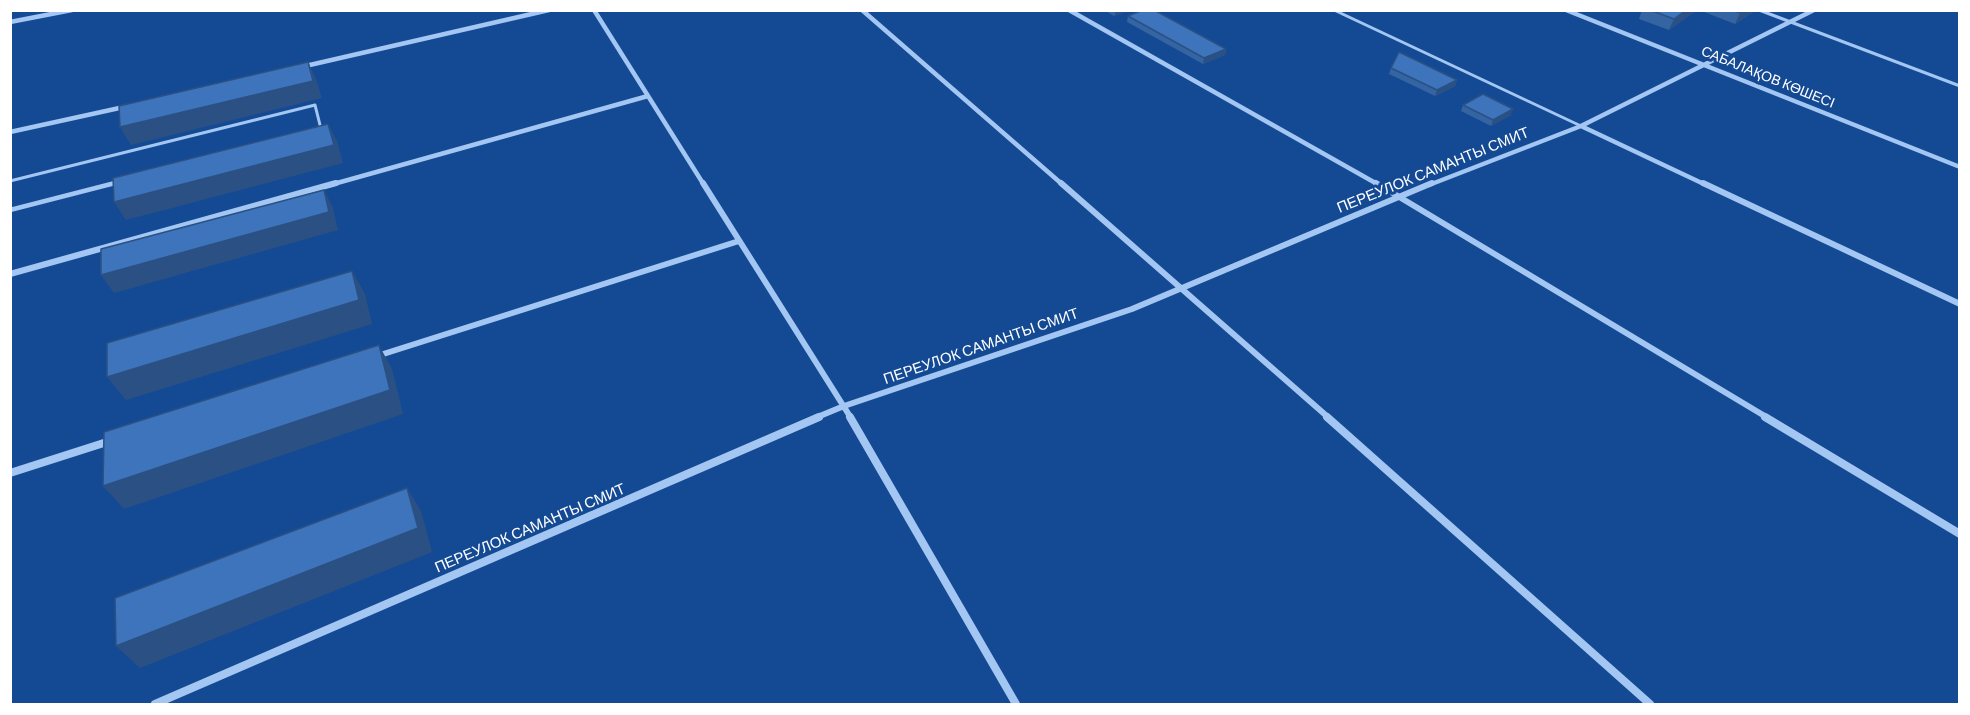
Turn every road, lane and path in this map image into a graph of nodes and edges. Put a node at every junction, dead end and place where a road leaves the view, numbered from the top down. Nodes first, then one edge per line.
1 (72, 10) edge
2 (549, 10) edge
3 (594, 10) edge
4 (862, 10) edge
5 (1069, 10) edge
6 (1334, 10) edge
7 (1566, 10) edge
8 (1759, 10) edge
9 (1814, 10) edge
10 (10, 22) edge
11 (1791, 22) junction
12 (1704, 64) junction
13 (297, 68) edge
14 (1959, 86) edge
15 (648, 96) junction
16 (125, 106) edge
17 (1581, 126) junction
18 (311, 131) edge
19 (10, 132) edge
20 (1959, 167) edge
21 (126, 180) edge
22 (10, 181) edge
23 (1399, 196) junction
24 (10, 210) edge
25 (740, 241) junction
26 (10, 274) edge
27 (1182, 288) junction
28 (1959, 304) edge
29 (375, 357) edge
30 (844, 406) junction
31 (113, 440) edge
32 (10, 473) edge
33 (1959, 534) edge
34 (155, 705) edge
35 (1016, 705) edge
36 (1650, 705) edge

1 - 10 street
2 - 13 street
3 - 15 street
4 - 27 street
5 - 23 street
6 - 17 lane
7 - 12 street, САБАЛАҚОВ КӨШЕСІ
8 - 11 lane
9 - 11 street, ПЕРЕУЛОК САМАНТЫ СМИТ
11 - 12 street, ПЕРЕУЛОК САМАНТЫ СМИТ
11 - 14 lane
12 - 17 street, ПЕРЕУЛОК САМАНТЫ СМИТ
12 - 20 street, САБАЛАҚОВ КӨШЕСІ
15 - 25 street
15 - 26 street
16 - 19 street
17 - 23 street, ПЕРЕУЛОК САМАНТЫ СМИТ
17 - 28 street
18 - 22 lane
21 - 24 lane
23 - 27 street, ПЕРЕУЛОК САМАНТЫ СМИТ
23 - 33 street
25 - 29 street
25 - 30 street
27 - 30 street, ПЕРЕУЛОК САМАНТЫ СМИТ
27 - 36 street
30 - 34 street, ПЕРЕУЛОК САМАНТЫ СМИТ
30 - 35 street
31 - 32 street

